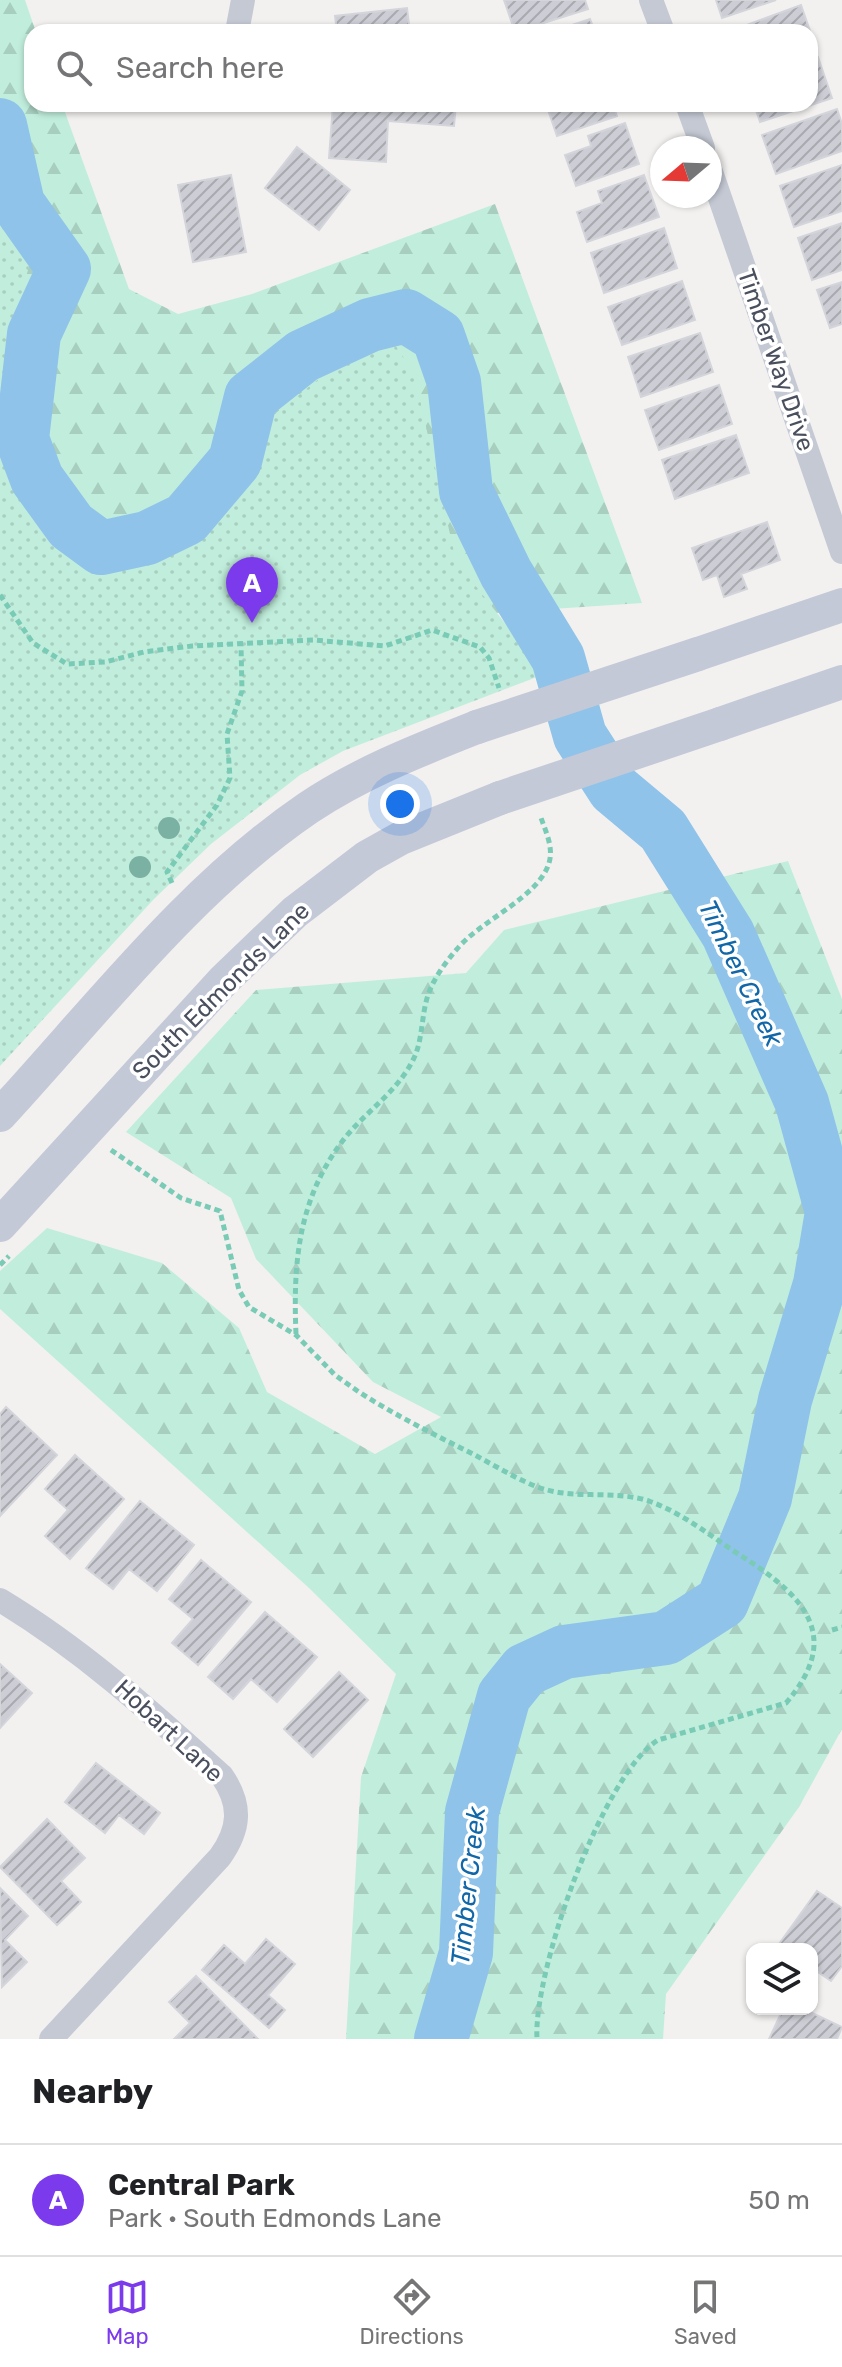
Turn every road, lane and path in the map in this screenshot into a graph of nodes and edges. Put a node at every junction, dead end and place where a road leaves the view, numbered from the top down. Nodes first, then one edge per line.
1 (243, 0) edge
2 (651, 0) edge
3 (238, 24) edge
4 (660, 24) edge
5 (690, 112) edge
6 (699, 136) edge
7 (722, 204) edge
8 (842, 552) edge
9 (842, 605) edge
10 (241, 645) dead end
11 (842, 682) edge
12 (174, 887) dead end
13 (0, 1115) edge
14 (109, 1148) dead end
15 (0, 1225) edge
16 (807, 1598) dead end
17 (0, 1600) edge
18 (842, 1627) edge
19 (834, 1638) dead end
20 (805, 1691) dead end
21 (51, 2039) edge
22 (537, 2039) edge

1 - 3 street
2 - 4 street
5 - 6 street
7 - 8 street, Timber Way Drive
9 - 13 main road, bridge
10 - 12 path
11 - 15 main road, South Edmonds Lane, bridge
14 - 16 path
17 - 21 street, Hobart Lane
18 - 19 path
20 - 22 path

